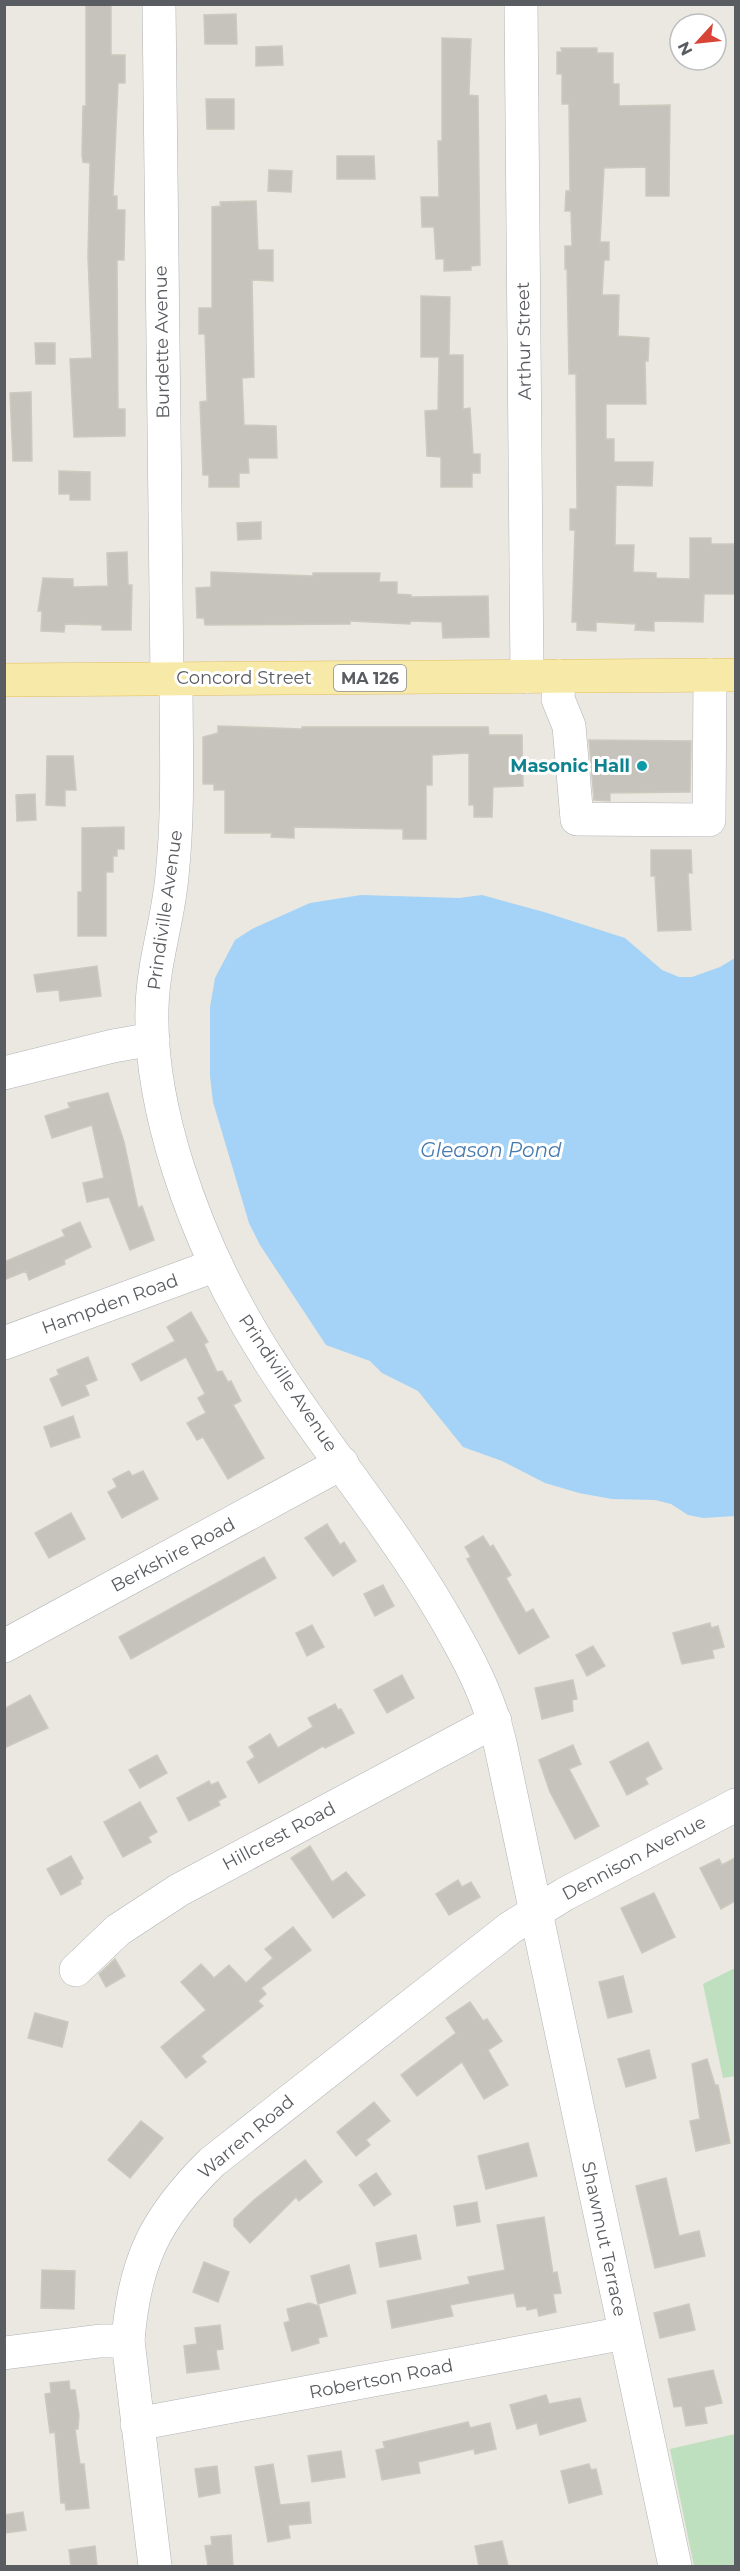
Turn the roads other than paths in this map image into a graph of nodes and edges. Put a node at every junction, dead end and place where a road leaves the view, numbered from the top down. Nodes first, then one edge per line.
1 (159, 4) edge
2 (521, 4) edge
3 (722, 675) edge
4 (559, 676) junction
5 (527, 677) junction
6 (172, 679) junction
7 (4, 680) edge
8 (153, 1040) junction
9 (4, 1073) edge
10 (216, 1265) junction
11 (4, 1343) edge
12 (342, 1463) junction
13 (4, 1646) edge
14 (495, 1720) junction
15 (735, 1805) edge
16 (534, 1912) junction
17 (76, 1970) dead end
18 (625, 2333) junction
19 (128, 2340) junction
20 (4, 2353) edge
21 (137, 2424) junction
22 (154, 2566) edge
23 (675, 2566) edge

1 - 6 street, Burdette Avenue
2 - 5 street, Arthur Street
3 - 4 main road, Concord Street / MA 126
3 - 4 street
4 - 5 main road, Concord Street / MA 126
5 - 6 main road, Concord Street / MA 126
6 - 7 main road, Concord Street / MA 126
6 - 8 street, Prindiville Avenue
8 - 9 street
8 - 10 street, Prindiville Avenue
10 - 11 street, Hampden Road
10 - 12 street, Prindiville Avenue
12 - 13 street, Berkshire Road
12 - 14 street, Prindiville Avenue
14 - 16 street, Prindiville Avenue
14 - 17 street, Hillcrest Road
15 - 16 street, Dennison Avenue
16 - 18 street, Shawmut Terrace
16 - 19 street, Warren Road
18 - 21 street, Robertson Road
18 - 23 street, Shawmut Terrace
19 - 20 street
19 - 21 street, Warren Road
21 - 22 street, Warren Road

